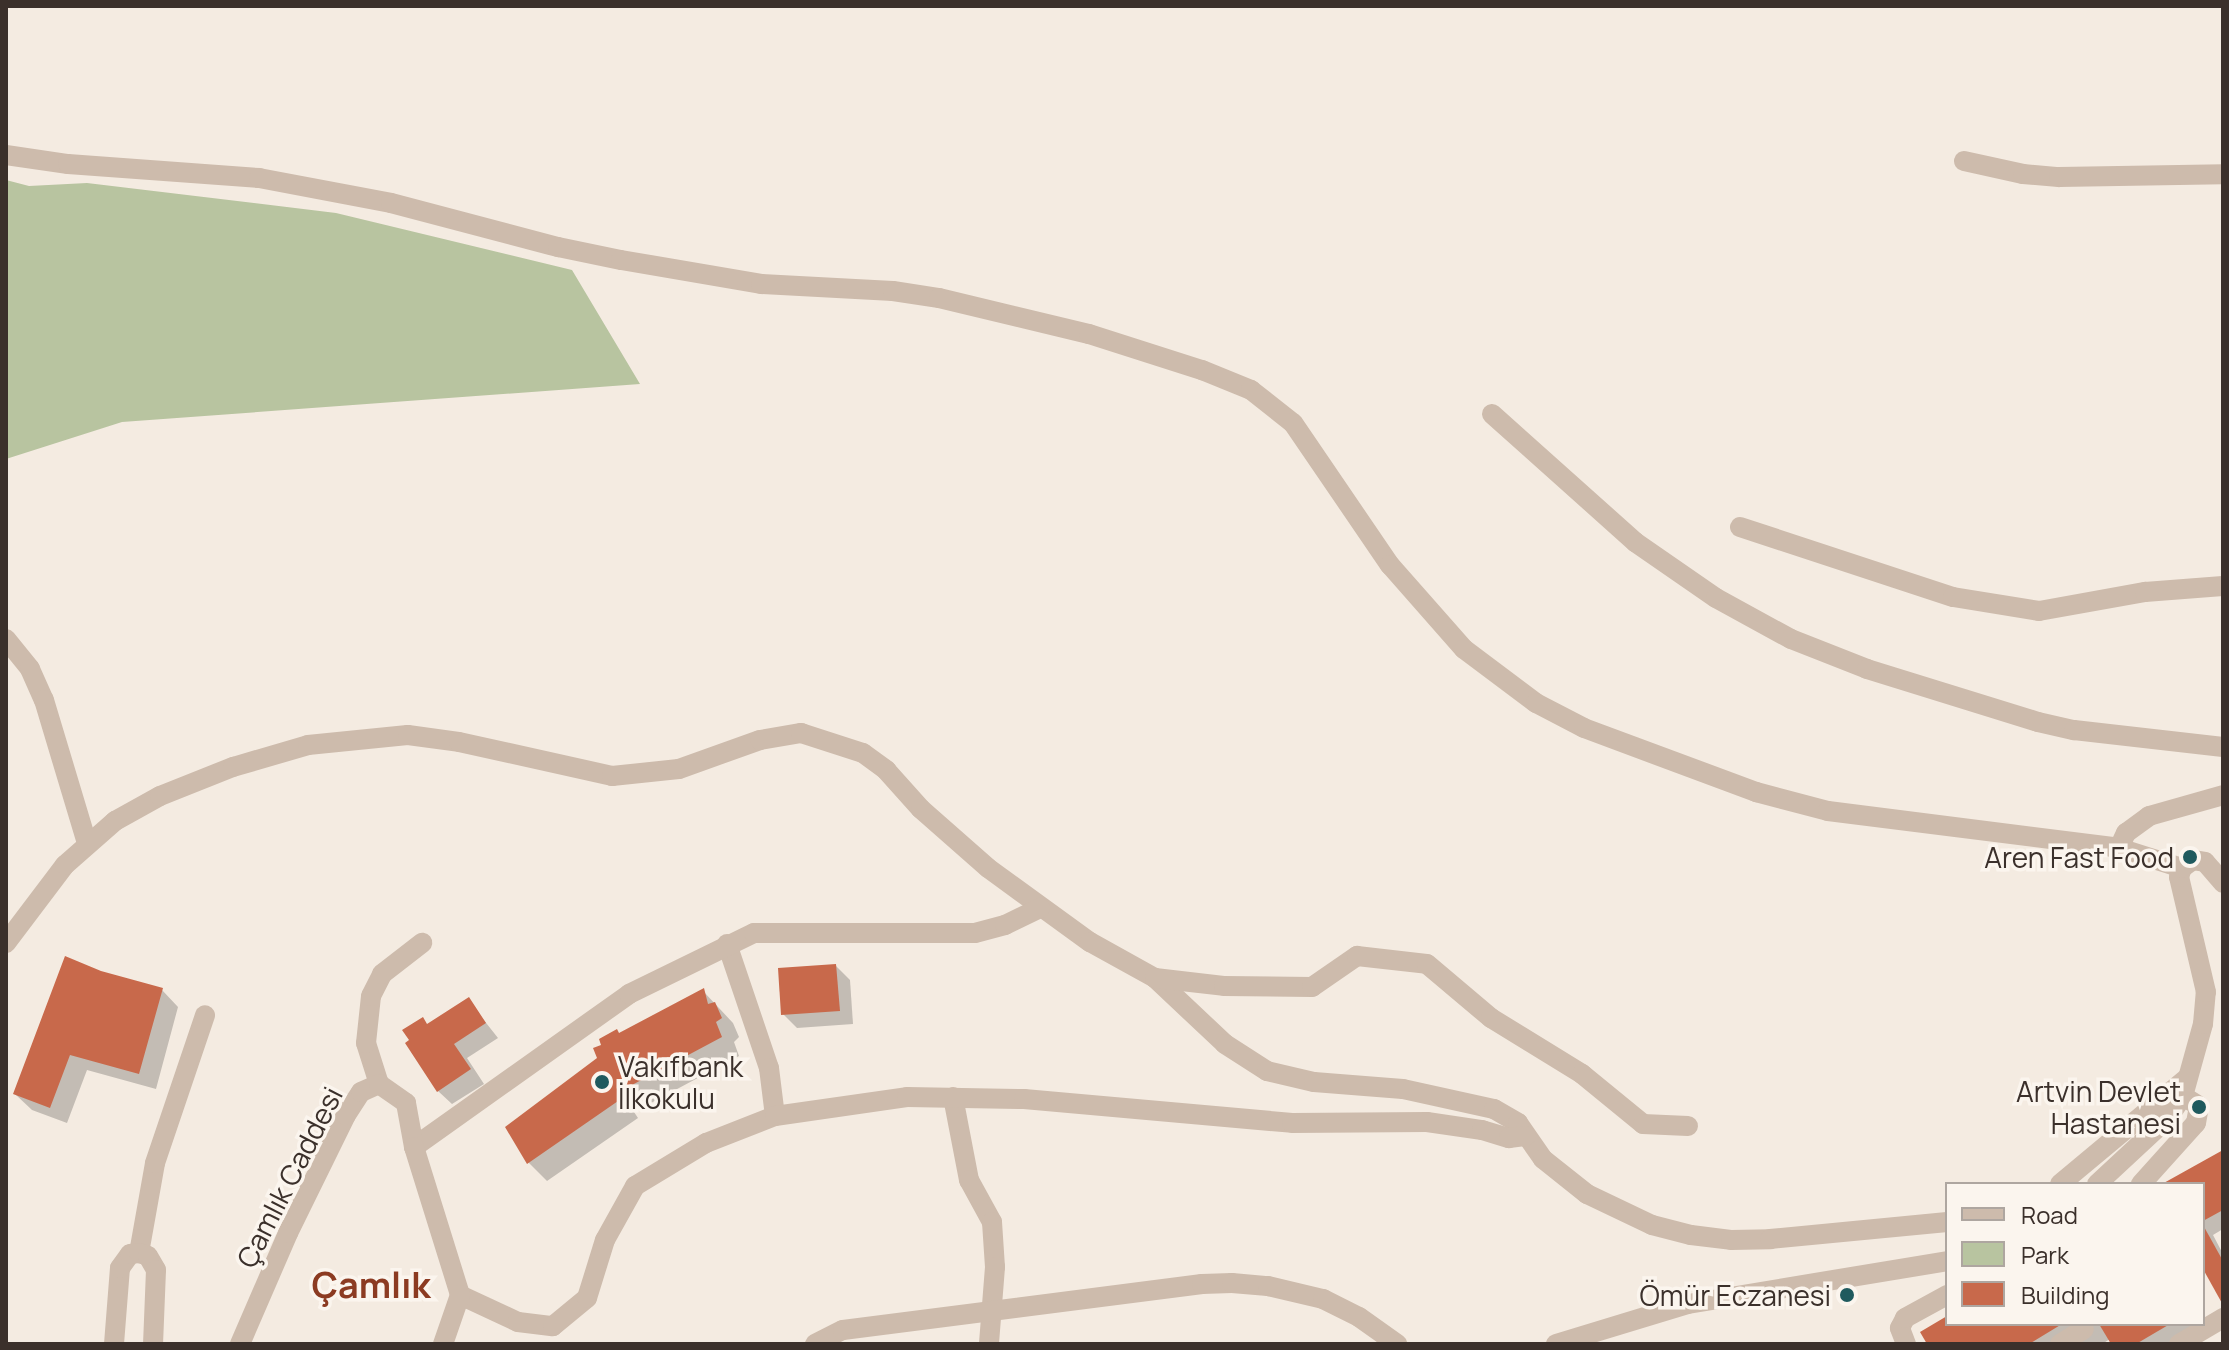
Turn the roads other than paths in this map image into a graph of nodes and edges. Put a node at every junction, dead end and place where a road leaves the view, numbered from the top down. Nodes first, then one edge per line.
1 (6, 155) edge
2 (1964, 161) dead end
3 (2223, 174) edge
4 (1492, 414) dead end
5 (1740, 527) dead end
6 (2223, 586) edge
7 (6, 639) edge
8 (2223, 747) edge
9 (2223, 795) edge
10 (87, 843) junction
11 (2119, 848) junction
12 (2182, 868) junction
13 (2223, 883) edge
14 (1040, 908) junction
15 (6, 943) edge
16 (422, 943) dead end
17 (727, 944) junction
18 (1155, 978) junction
19 (205, 1015) dead end
20 (2192, 1073) junction
21 (379, 1084) junction
22 (2183, 1096) junction
23 (953, 1097) junction
24 (775, 1116) junction
25 (1688, 1126) dead end
26 (1526, 1136) junction
27 (414, 1147) junction
28 (2062, 1182) edge
29 (2099, 1182) edge
30 (2143, 1182) edge
31 (1945, 1222) edge
32 (139, 1253) junction
33 (1945, 1261) edge
34 (460, 1295) junction
35 (1945, 1296) edge
36 (993, 1311) junction
37 (2223, 1318) edge
38 (2084, 1329) dead end
39 (114, 1344) edge
40 (153, 1344) edge
41 (240, 1344) edge
42 (443, 1344) edge
43 (815, 1344) edge
44 (989, 1344) edge
45 (1397, 1344) edge
46 (1556, 1344) edge
47 (1906, 1344) edge
48 (2060, 1344) edge
49 (2179, 1344) edge

1 - 11 street
2 - 3 street
4 - 8 street
5 - 6 street
7 - 10 street
9 - 11 street
10 - 14 street
10 - 15 street
11 - 12 street
12 - 13 street
12 - 20 street
14 - 17 street
14 - 18 street
16 - 21 street
17 - 24 street
17 - 27 street
18 - 25 street
18 - 26 street
19 - 32 street
20 - 22 street
20 - 28 street
21 - 27 street, Çamlık Caddesi
21 - 41 street, Çamlık Caddesi
22 - 29 street
22 - 30 street
23 - 24 street
23 - 26 street
23 - 36 street
24 - 34 street
26 - 31 street
27 - 34 street, Çamlık Caddesi
32 - 39 street
32 - 40 street
33 - 46 street
34 - 42 street
35 - 47 street
36 - 43 street
36 - 44 street
36 - 45 street
37 - 49 street
38 - 48 street

